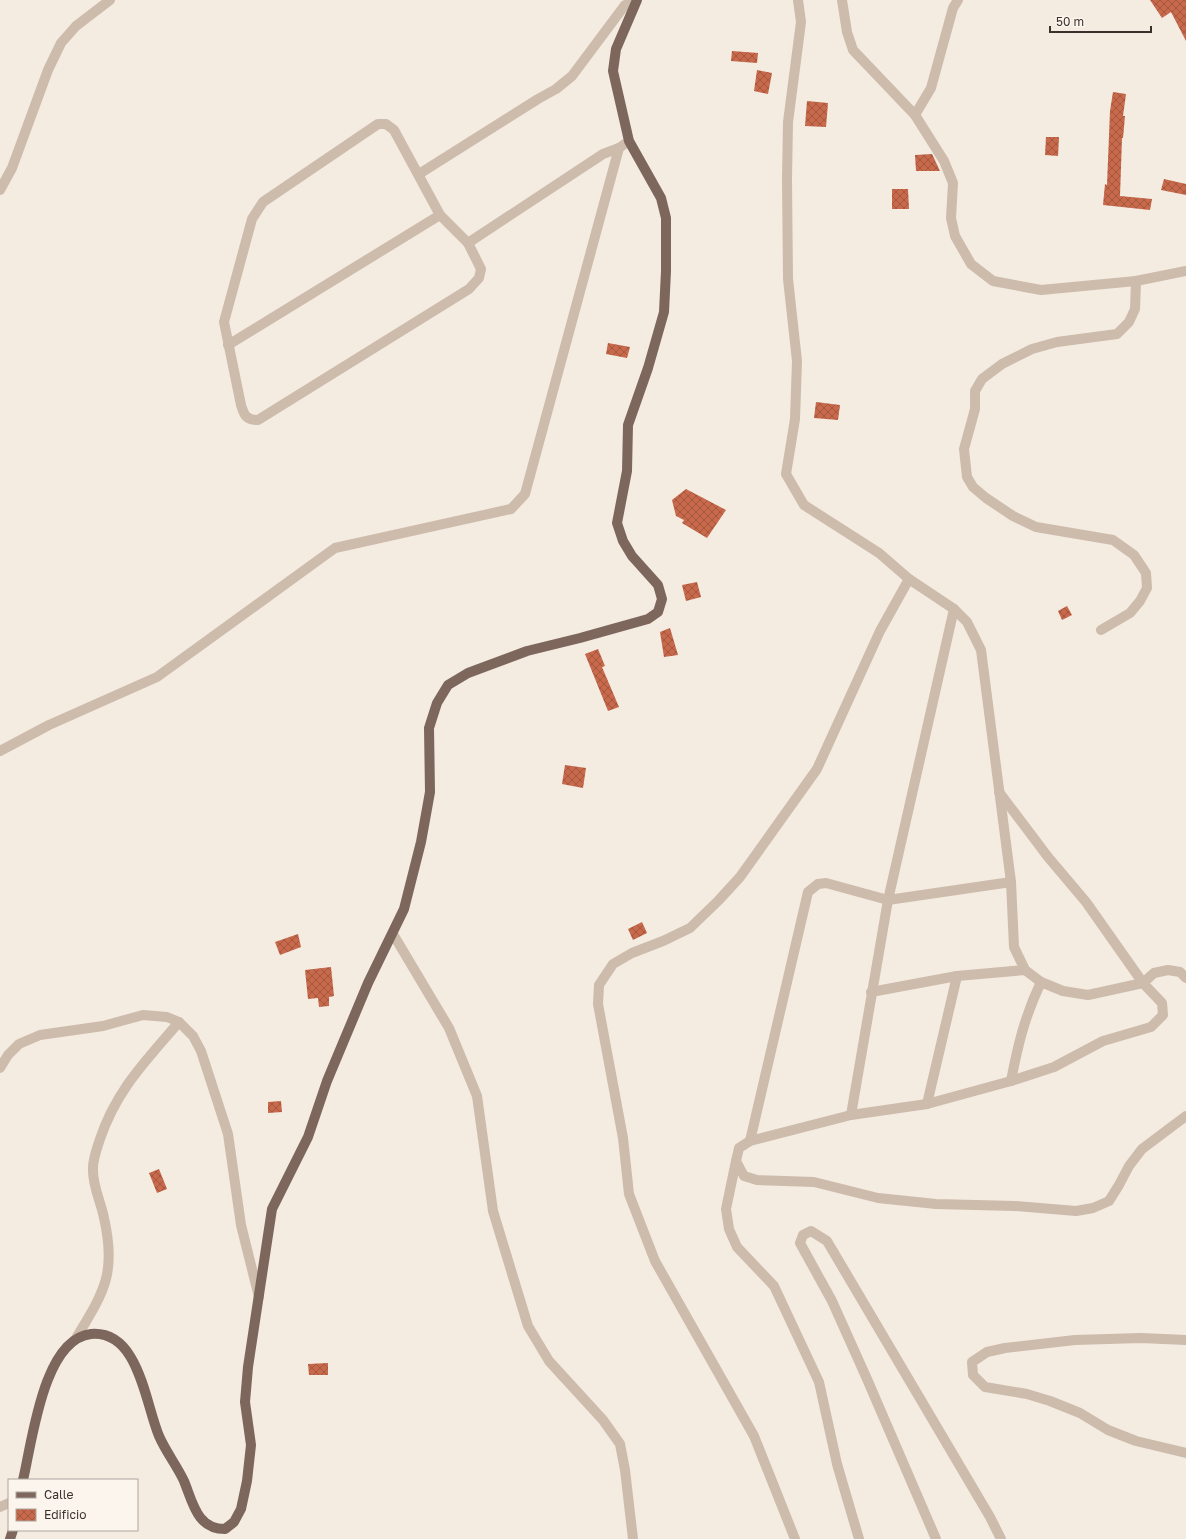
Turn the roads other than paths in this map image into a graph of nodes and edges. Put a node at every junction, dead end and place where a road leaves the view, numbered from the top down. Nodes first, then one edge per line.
1 (110, 0) edge
2 (798, 0) edge
3 (842, 0) edge
4 (958, 0) edge
5 (636, 3) edge
6 (915, 115) junction
7 (629, 141) junction
8 (619, 148) junction
9 (419, 174) junction
10 (0, 190) edge
11 (440, 215) junction
12 (468, 243) junction
13 (1186, 271) edge
14 (1136, 281) junction
15 (228, 345) junction
16 (909, 580) junction
17 (954, 609) junction
18 (1101, 630) dead end
19 (0, 751) edge
20 (999, 792) junction
21 (1011, 882) junction
22 (888, 900) junction
23 (393, 934) junction
24 (1025, 970) junction
25 (957, 976) junction
26 (1186, 978) edge
27 (1041, 982) junction
28 (1143, 984) junction
29 (871, 992) junction
30 (179, 1022) junction
31 (0, 1068) edge
32 (1011, 1081) junction
33 (927, 1104) junction
34 (851, 1115) junction
35 (1186, 1116) edge
36 (750, 1141) junction
37 (736, 1161) junction
38 (259, 1297) junction
39 (75, 1340) junction
40 (1186, 1340) edge
41 (1186, 1452) edge
42 (23, 1479) edge
43 (633, 1539) edge
44 (795, 1539) edge
45 (859, 1539) edge
46 (936, 1539) edge
47 (1001, 1539) edge

1 - 10 street
2 - 16 street
3 - 6 street
4 - 6 street
5 - 7 main road
5 - 9 street
6 - 14 street
7 - 8 street
7 - 23 main road
8 - 12 street
8 - 19 street
9 - 11 street
9 - 15 street
11 - 12 street
11 - 15 street
12 - 15 street
13 - 14 street
14 - 18 street
16 - 17 street
16 - 44 street
17 - 20 street
17 - 22 street
20 - 21 street
20 - 28 street
21 - 22 street
21 - 24 street
22 - 29 street
22 - 36 street
23 - 38 main road
23 - 43 street
24 - 25 street
24 - 27 street
25 - 29 street
25 - 33 street
26 - 28 street
27 - 28 street
27 - 32 street
28 - 32 street
29 - 34 street
30 - 31 street
30 - 38 street
30 - 39 street
32 - 33 street
33 - 34 street
34 - 36 street
35 - 37 street
36 - 37 street
37 - 45 street
38 - 39 main road
39 - 42 main road
40 - 41 street
46 - 47 street

